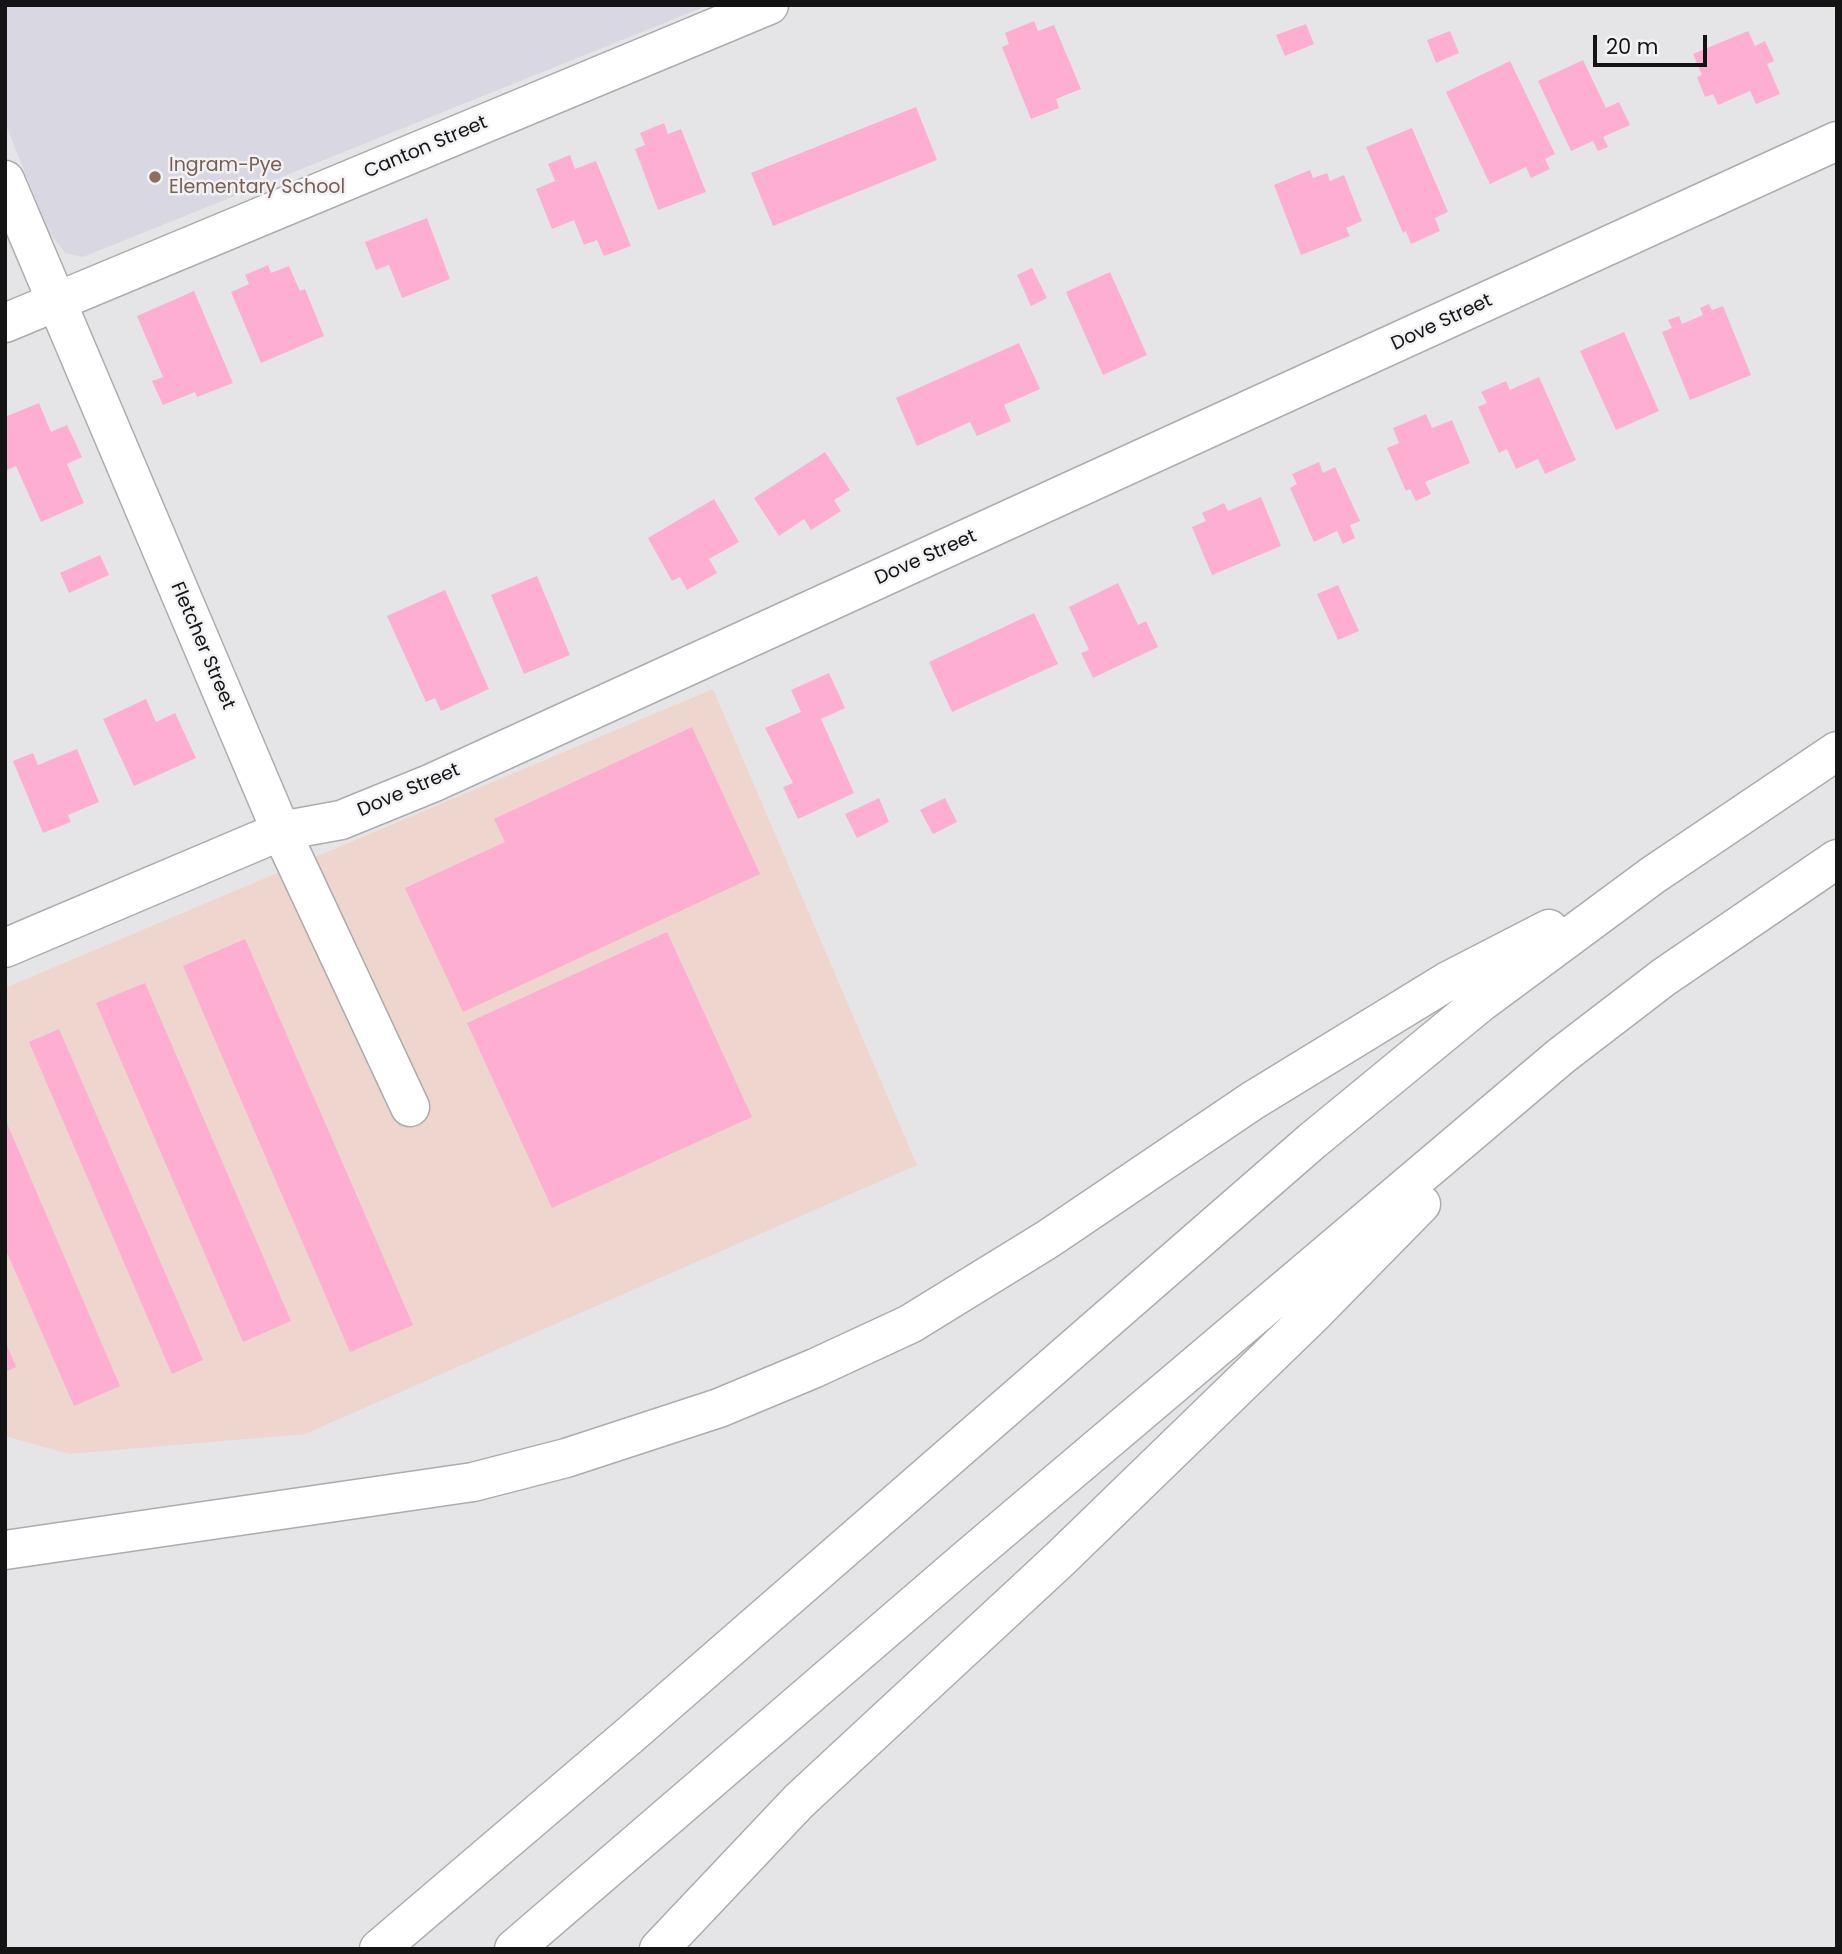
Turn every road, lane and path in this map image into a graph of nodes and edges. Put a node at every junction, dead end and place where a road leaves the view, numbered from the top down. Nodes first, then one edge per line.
1 (769, 5) edge
2 (1837, 141) edge
3 (5, 180) edge
4 (55, 301) junction
5 (5, 323) edge
6 (1837, 751) edge
7 (281, 831) junction
8 (1837, 859) edge
9 (1653, 875) junction
10 (5, 948) edge
11 (1561, 1056) junction
12 (410, 1107) dead end
13 (5, 1550) edge
14 (379, 1949) edge
15 (514, 1949) edge
16 (659, 1949) edge

1 - 4 main road, Canton Street
2 - 7 main road, Dove Street
3 - 4 main road, Fletcher Street
4 - 5 main road, Canton Street
4 - 7 main road, Fletcher Street
6 - 9 main road
7 - 10 main road, Dove Street
7 - 12 main road, Fletcher Street
8 - 11 main road
9 - 13 main road
9 - 14 main road
11 - 15 main road
11 - 16 main road

